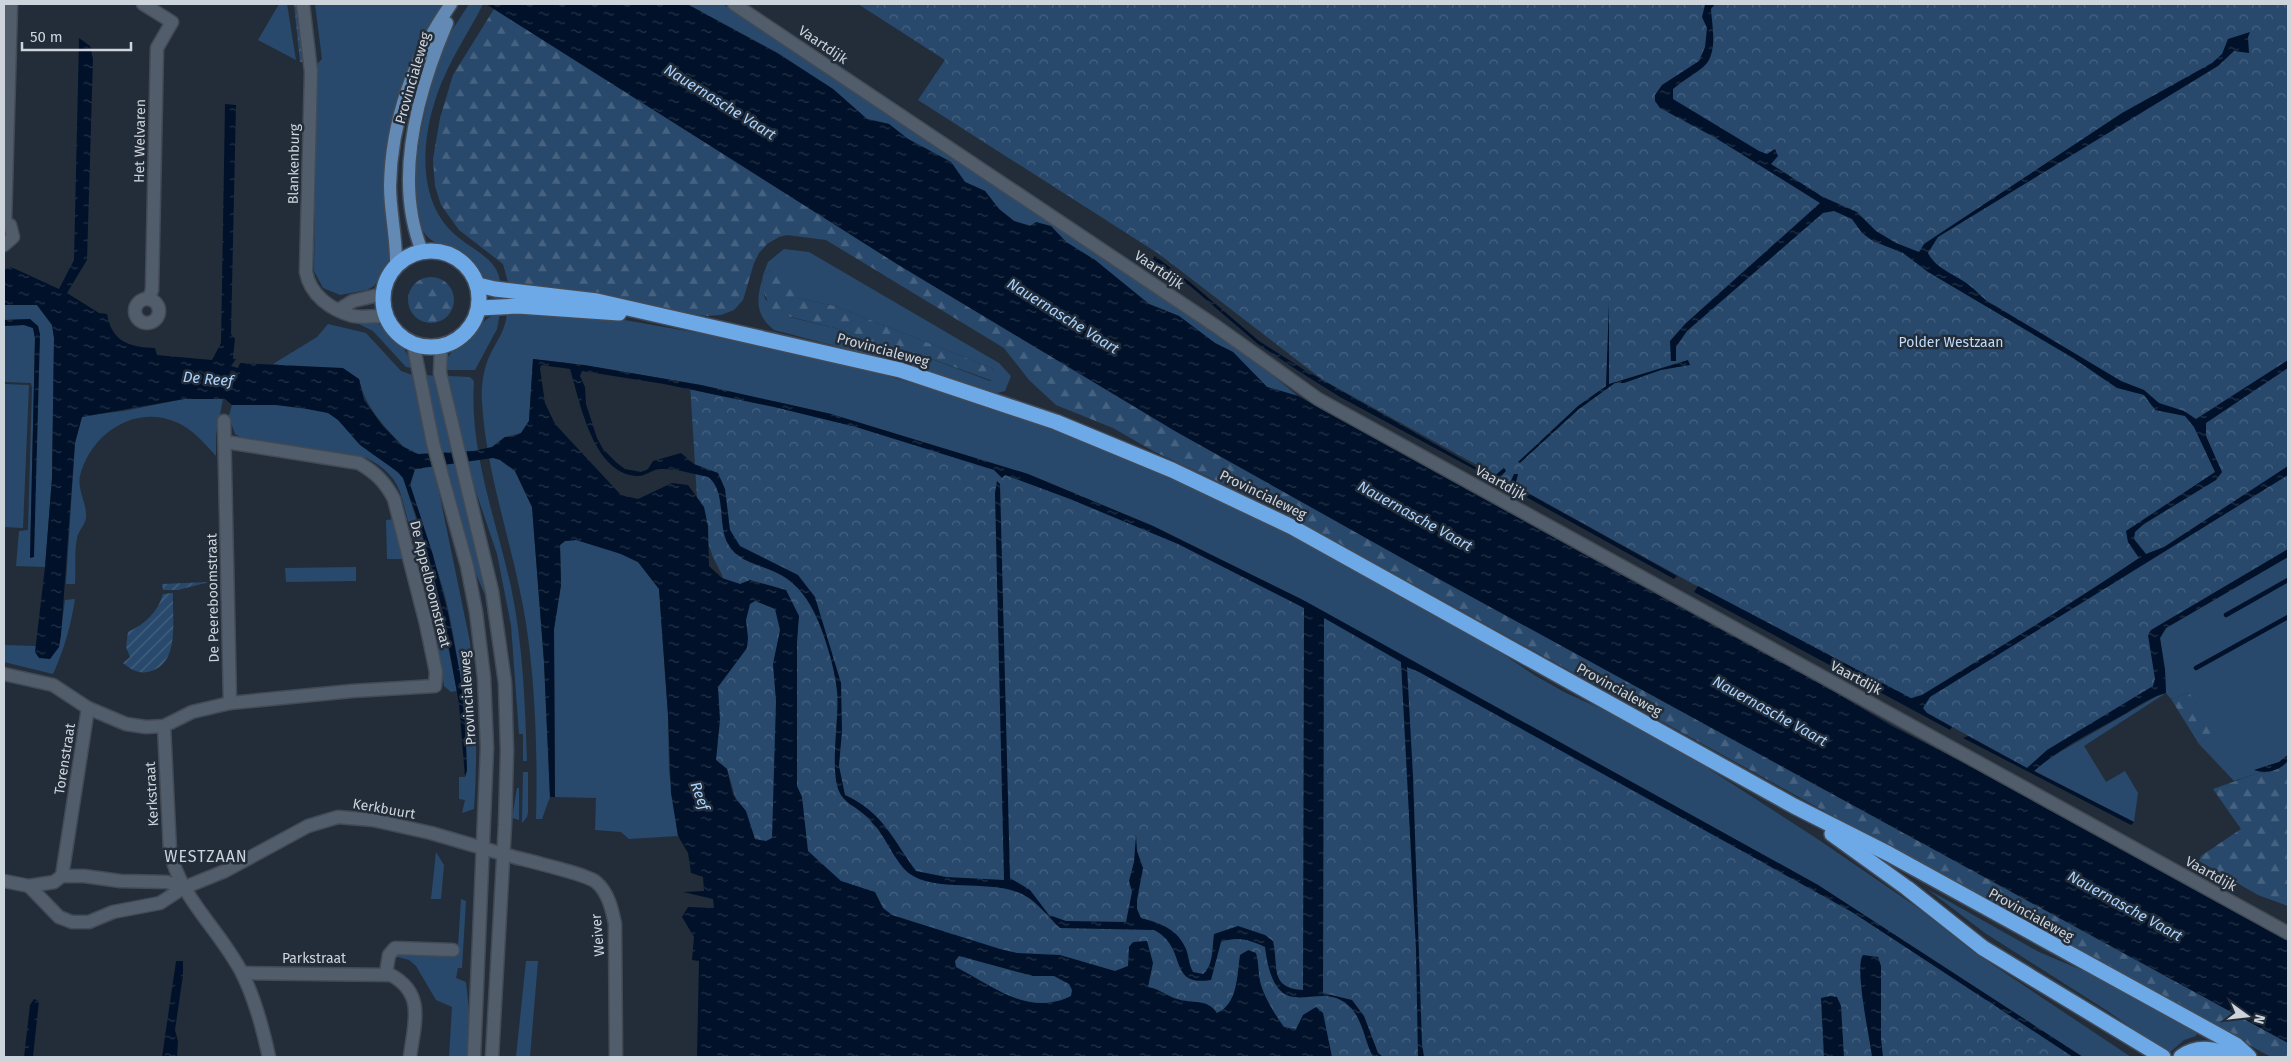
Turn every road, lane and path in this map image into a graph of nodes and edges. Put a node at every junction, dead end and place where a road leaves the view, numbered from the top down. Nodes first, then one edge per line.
1 (11, 4) edge
2 (143, 4) edge
3 (303, 4) edge
4 (451, 4) edge
5 (455, 4) edge
6 (734, 4) edge
7 (4, 222) edge
8 (4, 245) edge
9 (422, 251) junction
10 (396, 266) junction
11 (478, 285) junction
12 (383, 294) junction
13 (149, 298) dead end
14 (479, 308) junction
15 (340, 309) junction
16 (385, 317) junction
17 (675, 319) junction
18 (413, 344) junction
19 (441, 346) junction
20 (224, 421) dead end
21 (226, 442) junction
22 (4, 674) edge
23 (230, 703) junction
24 (88, 708) junction
25 (164, 726) junction
26 (1794, 806) junction
27 (484, 848) junction
28 (503, 854) junction
29 (62, 876) junction
30 (4, 881) edge
31 (29, 886) junction
32 (183, 888) junction
33 (2288, 933) edge
34 (453, 950) dead end
35 (242, 973) junction
36 (386, 973) junction
37 (269, 1057) edge
38 (410, 1057) edge
39 (474, 1057) edge
40 (492, 1057) edge
41 (616, 1057) edge
42 (2163, 1057) edge
43 (2181, 1057) edge
44 (2236, 1057) edge
45 (2248, 1057) edge

1 - 7 street
2 - 13 street, Het Welvaren
3 - 15 street, Blankenburg
4 - 10 main road, Provincialeweg
5 - 9 main road, Provincialeweg
6 - 33 street, Vaartdijk
7 - 8 street
9 - 10 highway
9 - 11 highway
10 - 12 highway
11 - 14 highway
11 - 17 highway, Provincialeweg
12 - 15 street
12 - 16 highway
14 - 17 highway, Provincialeweg
14 - 19 highway
15 - 16 street, Blankenburg
16 - 18 highway
17 - 26 highway, Provincialeweg
18 - 19 highway
18 - 27 street, Provincialeweg
19 - 28 street
20 - 21 street, De Peereboomstraat
21 - 23 street, De Peereboomstraat
21 - 23 street, De Appelboomstraat
22 - 24 street, Torenstraat
23 - 25 street
24 - 25 street
24 - 29 street, Torenstraat
25 - 32 street, Kerkstraat
26 - 42 highway, Provincialeweg
26 - 45 highway, Provincialeweg
27 - 28 street, Kerkbuurt
27 - 32 street, Kerkbuurt
27 - 39 street, Provincialeweg
28 - 40 street
28 - 41 street, Weiver
29 - 31 street
29 - 32 street
30 - 31 street
31 - 32 street, Kerkbuurt
32 - 35 street, Kerkstraat
34 - 36 street
35 - 36 street, Parkstraat
35 - 37 street, Kerkstraat
36 - 38 street
43 - 44 highway

